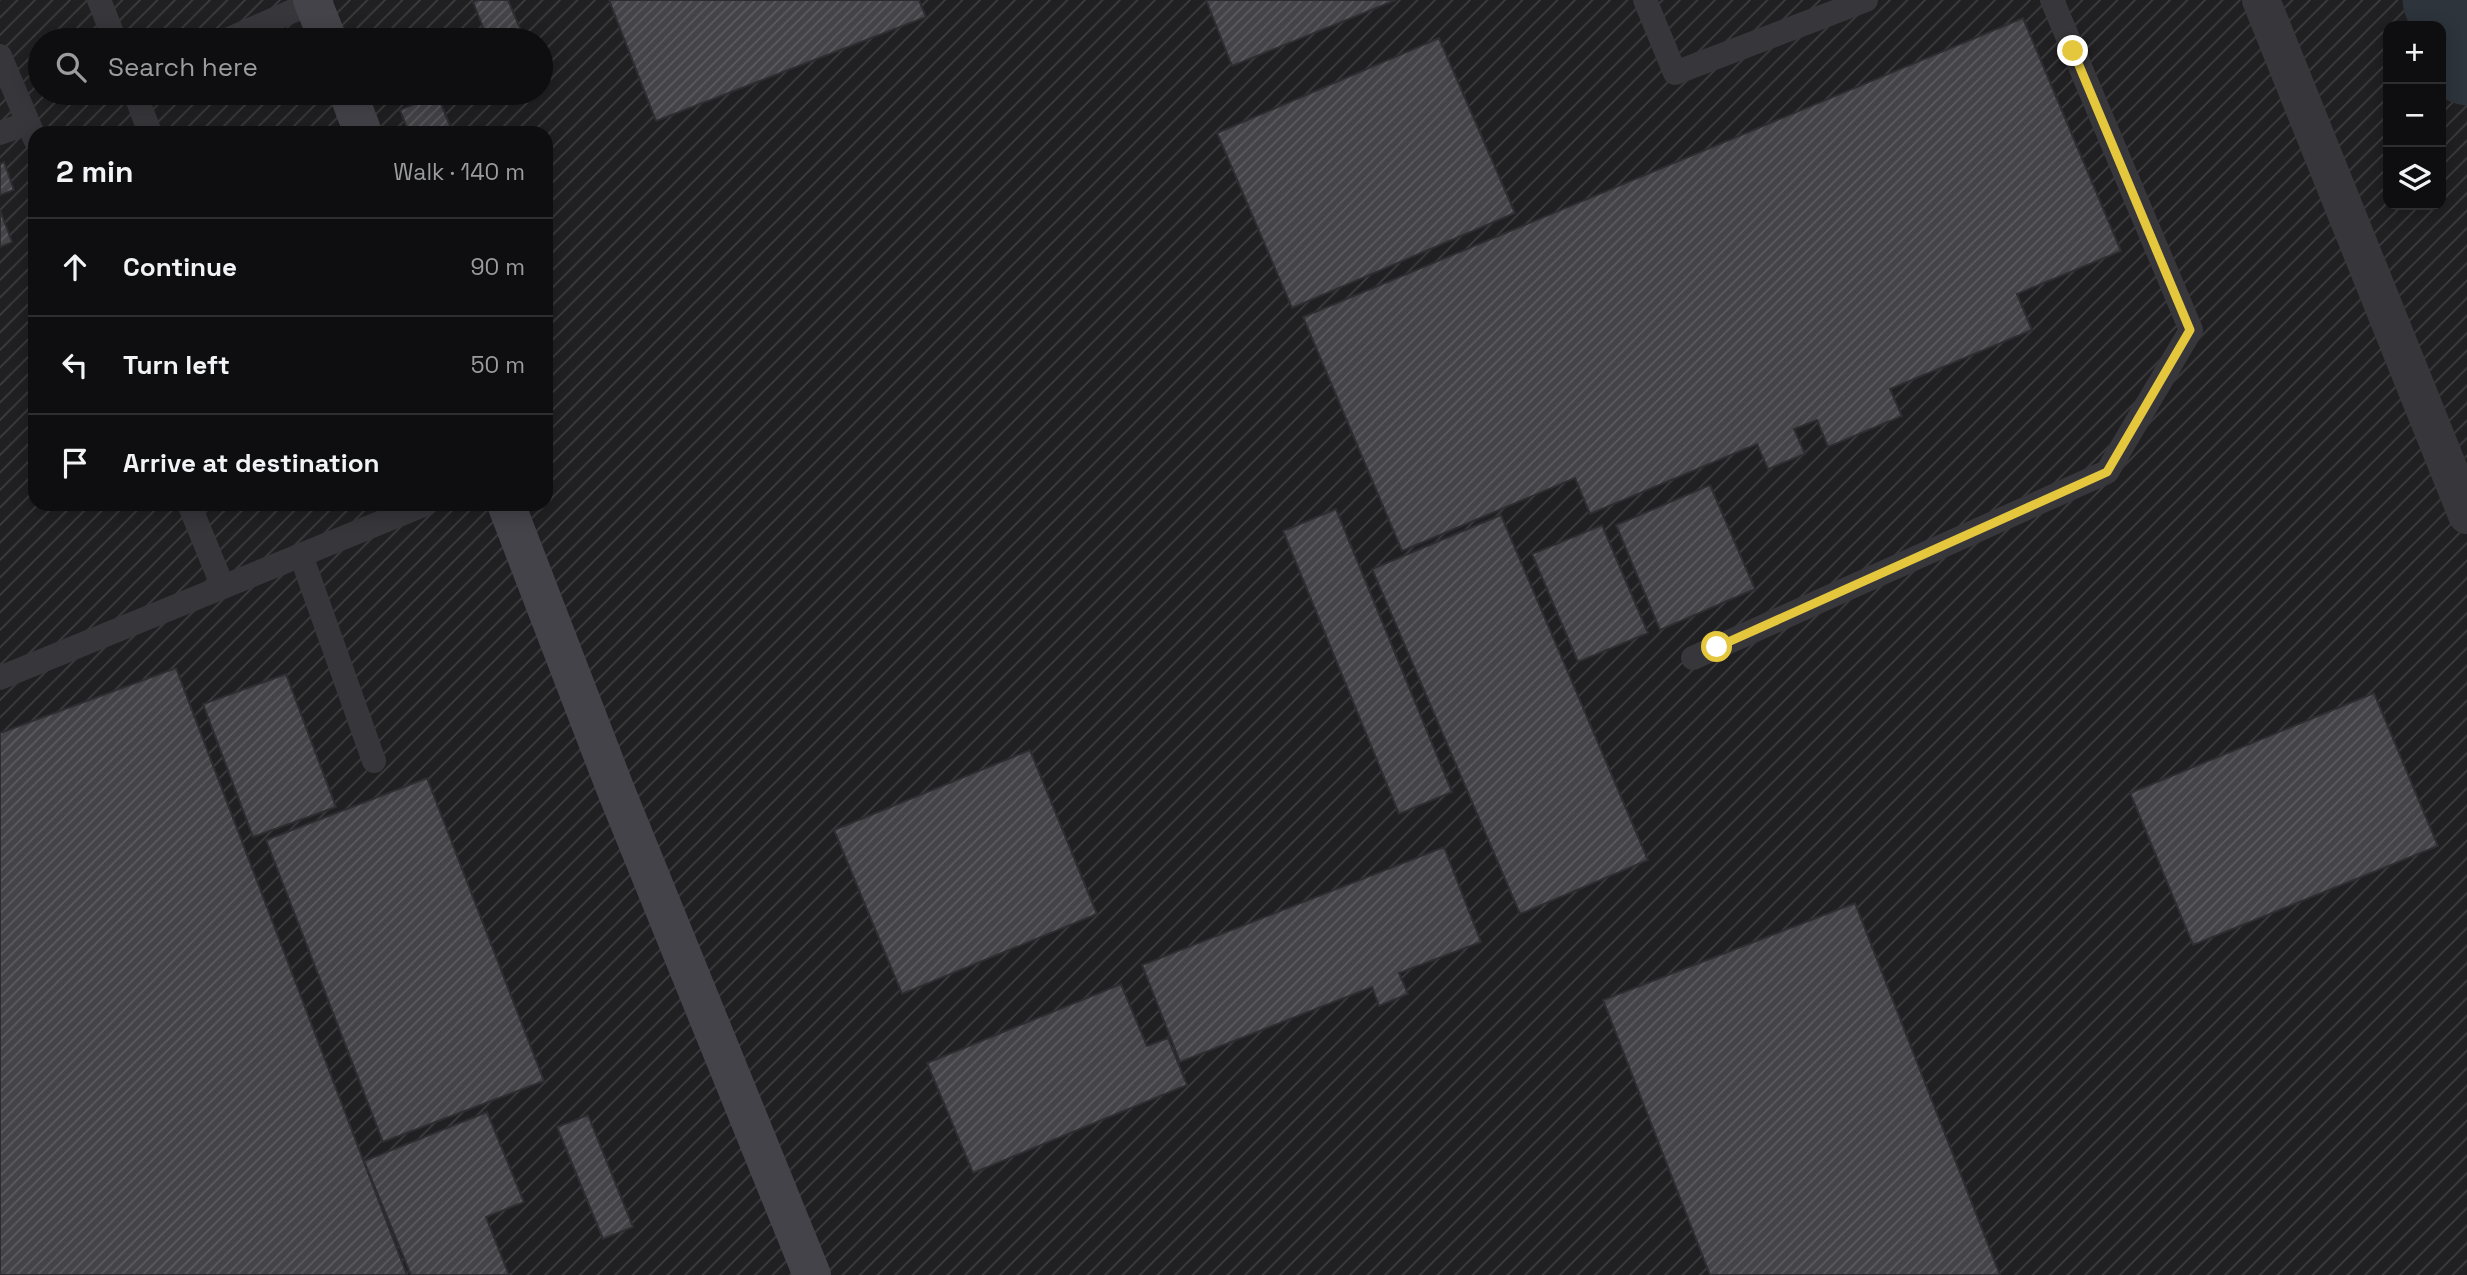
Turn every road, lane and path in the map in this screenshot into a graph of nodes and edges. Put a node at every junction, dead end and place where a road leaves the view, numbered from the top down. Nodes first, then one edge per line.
1 (99, 0) edge
2 (1645, 0) edge
3 (1866, 0) edge
4 (2052, 0) edge
5 (2261, 0) edge
6 (313, 1) edge
7 (110, 28) edge
8 (253, 28) edge
9 (323, 28) edge
10 (0, 56) edge
11 (140, 105) edge
12 (352, 105) edge
13 (30, 126) edge
14 (147, 126) edge
15 (360, 126) edge
16 (28, 131) edge
17 (0, 133) edge
18 (192, 511) edge
19 (409, 511) edge
20 (509, 511) edge
21 (2467, 515) edge
22 (301, 555) junction
23 (223, 587) junction
24 (1693, 658) dead end
25 (0, 678) edge
26 (374, 761) dead end
27 (812, 1275) edge

1 - 7 lane
2 - 3 lane
4 - 24 lane
5 - 21 street
6 - 8 lane
6 - 9 street
10 - 13 lane
11 - 14 lane
12 - 15 street
16 - 17 lane
18 - 23 lane
19 - 22 lane
20 - 27 street
22 - 23 lane
22 - 26 lane
23 - 25 lane

